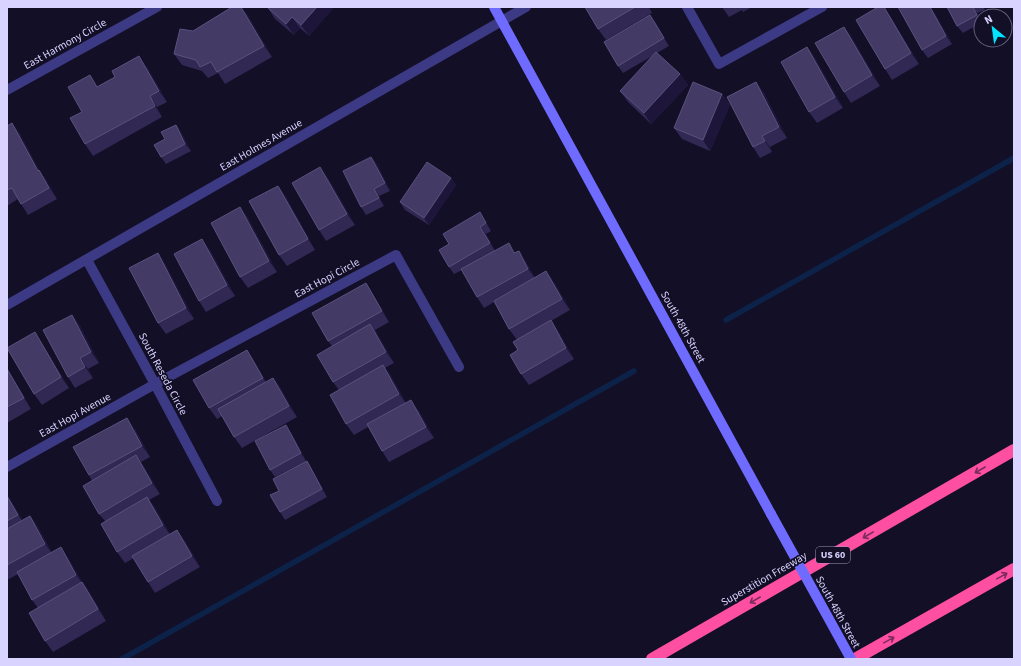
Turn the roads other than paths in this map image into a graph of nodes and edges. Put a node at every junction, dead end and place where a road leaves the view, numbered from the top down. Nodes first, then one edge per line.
1 (157, 7) edge
2 (494, 7) edge
3 (526, 7) edge
4 (688, 7) edge
5 (822, 7) edge
6 (502, 20) junction
7 (7, 90) edge
8 (86, 260) junction
9 (7, 304) edge
10 (459, 367) dead end
11 (155, 384) junction
12 (1014, 450) edge
13 (7, 467) edge
14 (217, 501) dead end
15 (1014, 569) edge
16 (652, 659) edge
17 (851, 659) edge
18 (855, 659) edge

1 - 7 street, East Harmony Circle
2 - 6 street, South 48th Street
3 - 6 street, East Holmes Avenue
4 - 5 street
6 - 8 street, East Holmes Avenue
6 - 17 street, South 48th Street, bridge
8 - 9 street, East Holmes Avenue
8 - 11 street, South Reseda Circle
10 - 11 street, East Hopi Circle
11 - 13 street, East Hopi Avenue
11 - 14 street, South Reseda Circle
12 -> 16 highway, Superstition Freeway / US 60
18 -> 15 highway

